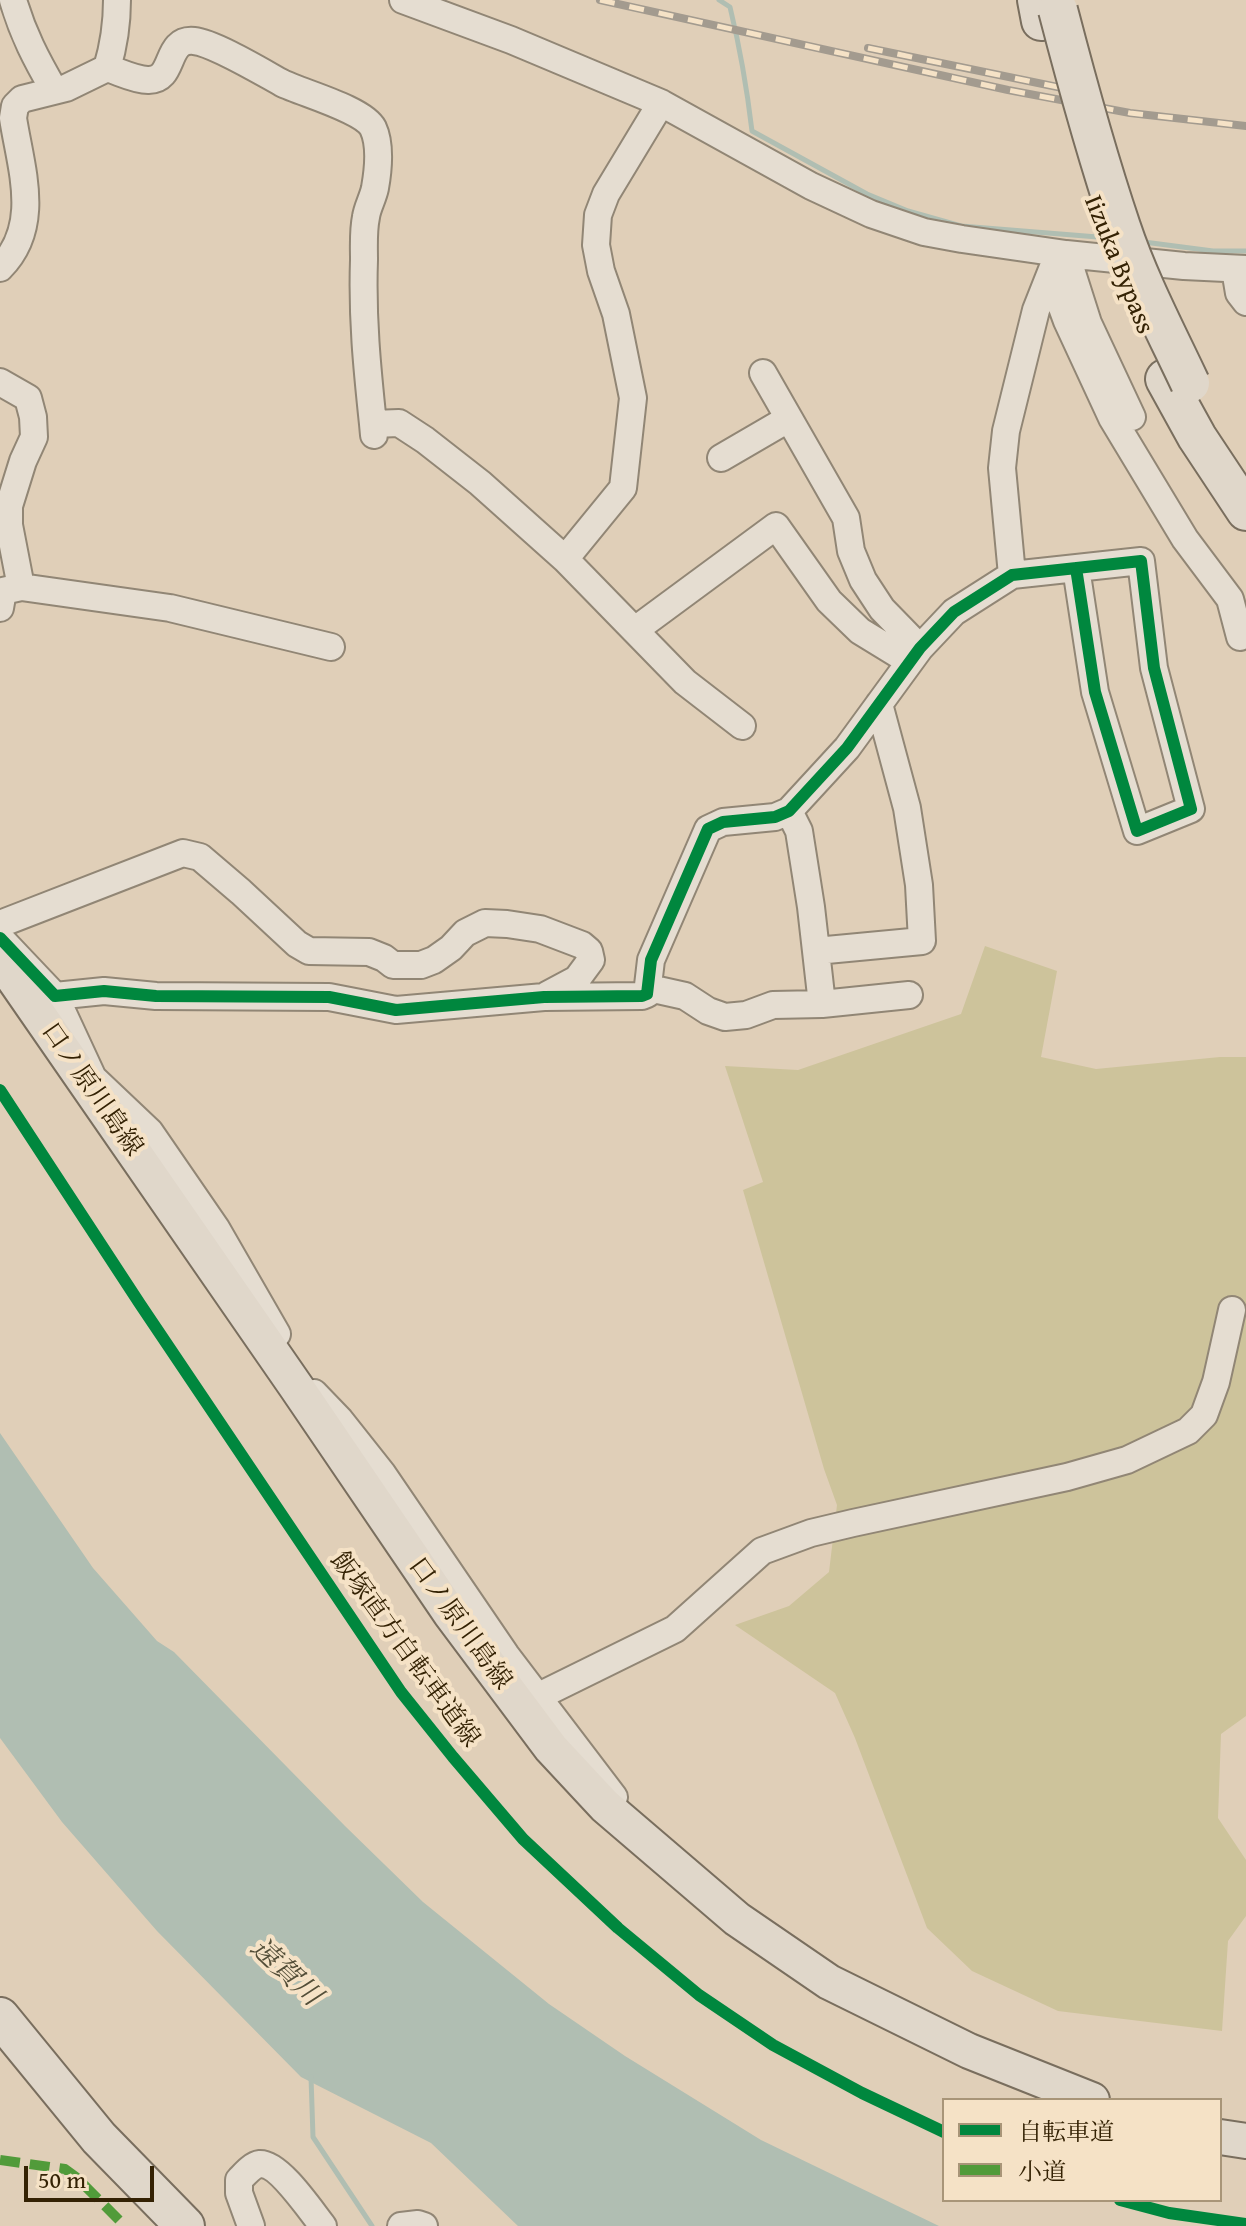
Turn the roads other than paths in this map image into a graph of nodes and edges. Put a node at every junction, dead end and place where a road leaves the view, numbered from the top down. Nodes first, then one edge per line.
1 (13, 0) edge
2 (117, 0) edge
3 (403, 0) edge
4 (1048, 8) edge
5 (107, 68) junction
6 (54, 90) junction
7 (661, 103) junction
8 (1058, 258) junction
9 (0, 268) edge
10 (1241, 269) edge
11 (1246, 302) edge
12 (763, 373) dead end
13 (1178, 381) junction
14 (0, 382) edge
15 (788, 419) junction
16 (721, 458) dead end
17 (1246, 471) edge
18 (1246, 511) edge
19 (565, 559) junction
20 (1076, 568) junction
21 (1012, 575) junction
22 (21, 587) junction
23 (1246, 593) edge
24 (0, 608) edge
25 (635, 630) junction
26 (1240, 637) dead end
27 (331, 647) dead end
28 (914, 654) junction
29 (879, 704) junction
30 (742, 726) dead end
31 (789, 811) junction
32 (0, 924) edge
33 (0, 938) edge
34 (816, 951) junction
35 (0, 959) edge
36 (649, 988) junction
37 (909, 995) dead end
38 (55, 996) junction
39 (544, 997) junction
40 (822, 1004) junction
41 (90, 1080) junction
42 (1232, 1310) dead end
43 (297, 1388) junction
44 (539, 1696) junction
45 (635, 1832) junction
46 (0, 2017) edge
47 (1087, 2098) edge
48 (1222, 2137) edge
49 (1246, 2141) edge
50 (185, 2226) edge
51 (251, 2226) edge
52 (323, 2226) edge
53 (401, 2226) edge
54 (424, 2226) edge

1 - 6 street
2 - 5 street
3 - 7 street
4 - 13 highway, bridge
5 - 6 street
5 - 19 street
6 - 9 street
7 - 8 street
7 - 19 street
8 - 10 street
8 - 21 street
8 - 23 street
8 - 26 street
10 - 11 street
12 - 15 street
13 - 17 highway
13 - 18 highway
14 - 22 street
15 - 16 street
15 - 28 street
19 - 25 street
20 - 20 street
20 - 21 street
21 - 28 street
22 - 24 street
22 - 27 street
25 - 28 street
25 - 30 street
28 - 29 street
29 - 31 street
29 - 34 street
31 - 34 street
31 - 36 street
32 - 39 street
33 - 38 street
34 - 40 street
35 - 41 main road, 口ノ原川島線
36 - 39 street
36 - 40 street
37 - 40 street
38 - 39 street
38 - 41 street
41 - 43 main road, 口ノ原川島線
42 - 44 street
43 - 44 street
43 - 45 main road, 口ノ原川島線
44 - 45 street
45 - 47 main road, 口ノ原川島線
46 - 50 highway
48 - 49 main road
51 - 52 street
53 - 54 street

